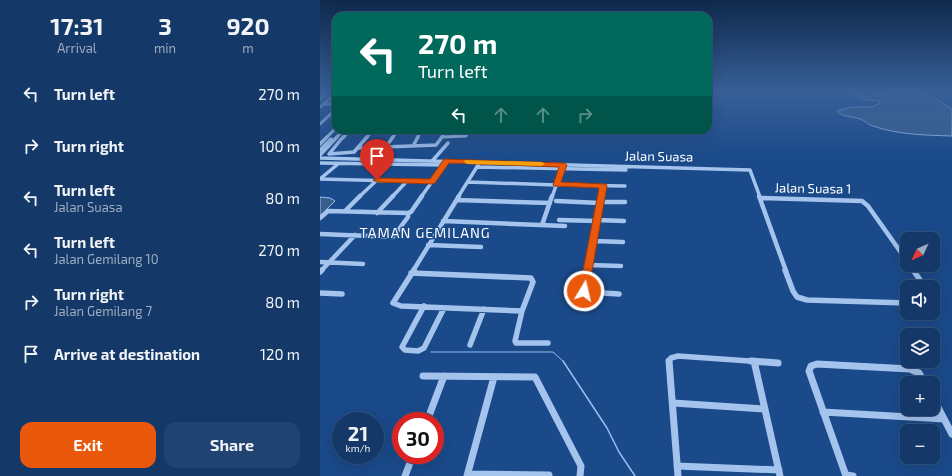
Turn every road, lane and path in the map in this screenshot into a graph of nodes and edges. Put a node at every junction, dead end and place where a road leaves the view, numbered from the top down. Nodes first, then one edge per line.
1 (332, 113) edge
2 (320, 124) edge
3 (332, 132) edge
4 (336, 134) edge
5 (340, 134) edge
6 (346, 134) edge
7 (370, 134) edge
8 (395, 134) edge
9 (420, 134) edge
10 (444, 134) edge
11 (469, 134) edge
12 (443, 137) junction
13 (320, 144) edge
14 (437, 144) junction
15 (413, 146) junction
16 (359, 148) junction
17 (386, 148) junction
18 (320, 150) edge
19 (320, 155) edge
20 (320, 158) edge
21 (433, 160) junction
22 (447, 161) junction
23 (480, 162) junction
24 (320, 164) edge
25 (338, 164) junction
26 (444, 166) junction
27 (477, 167) junction
28 (563, 167) junction
29 (626, 170) dead end
30 (320, 179) edge
31 (377, 180) junction
32 (407, 181) junction
33 (432, 182) junction
34 (468, 182) junction
35 (556, 185) junction
36 (603, 186) junction
37 (625, 186) dead end
38 (760, 198) junction
39 (457, 200) junction
40 (556, 201) dead end
41 (600, 202) junction
42 (624, 202) dead end
43 (550, 203) junction
44 (345, 211) junction
45 (377, 213) junction
46 (408, 213) junction
47 (320, 218) edge
48 (558, 220) dead end
49 (597, 220) junction
50 (443, 221) junction
51 (624, 221) dead end
52 (542, 225) junction
53 (565, 226) dead end
54 (320, 234) edge
55 (355, 235) junction
56 (593, 241) junction
57 (623, 242) dead end
58 (428, 245) junction
59 (481, 247) dead end
60 (900, 251) edge
61 (320, 262) edge
62 (329, 262) junction
63 (363, 264) dead end
64 (588, 265) junction
65 (621, 266) dead end
66 (320, 272) edge
67 (411, 273) junction
68 (320, 292) edge
69 (342, 294) dead end
70 (618, 294) dead end
71 (900, 303) edge
72 (424, 306) junction
73 (444, 308) junction
74 (484, 309) junction
75 (522, 311) junction
76 (548, 342) dead end
77 (470, 345) dead end
78 (754, 361) junction
79 (778, 363) dead end
80 (422, 376) dead end
81 (444, 376) junction
82 (920, 376) edge
83 (494, 377) junction
84 (673, 404) junction
85 (765, 409) junction
86 (940, 411) edge
87 (430, 412) edge
88 (823, 412) junction
89 (944, 419) junction
90 (952, 434) edge
91 (410, 464) edge
92 (677, 466) junction
93 (780, 473) edge
94 (468, 475) edge
95 (549, 475) dead end
96 (405, 476) edge
97 (580, 476) edge
98 (678, 476) edge
99 (846, 476) edge
100 (853, 476) edge

1 - 2 street
3 - 13 street
4 - 18 street
5 - 19 street
6 - 16 street
7 - 16 street
8 - 17 street
9 - 15 street
10 - 12 street
11 - 12 street
12 - 14 street
14 - 15 street
14 - 21 street
15 - 17 street
16 - 17 street
20 - 21 street, Jalan Suasa
21 - 22 street, Jalan Suasa
22 - 23 street, Jalan Suasa
22 - 26 street
23 - 27 street
23 - 28 street, Jalan Suasa
24 - 25 street
25 - 26 street
25 - 30 street
26 - 33 street
27 - 28 street
27 - 34 street
28 - 29 street
28 - 35 street
28 - 38 street, Jalan Suasa
30 - 31 street
31 - 32 street
31 - 44 street
32 - 33 street
32 - 45 street
33 - 46 street
34 - 35 street
34 - 39 street
35 - 36 street
35 - 43 street
36 - 37 street
36 - 41 street
38 - 60 street, Jalan Suasa 1
38 - 71 street, Jalan Suasa
39 - 43 street
39 - 50 street
40 - 41 street
41 - 42 street
41 - 49 street
43 - 52 street
44 - 45 street
44 - 47 street
45 - 46 street
46 - 55 street
48 - 49 street
49 - 51 street
49 - 56 street
50 - 52 street
50 - 58 street
52 - 53 street
54 - 55 street
55 - 62 street
56 - 57 street
56 - 64 street
58 - 59 street
58 - 67 street
61 - 62 street
62 - 63 street
62 - 66 street
64 - 65 street
64 - 70 street
67 - 72 street
67 - 75 street
68 - 69 street
72 - 73 street
72 - 73 street
73 - 74 street
74 - 75 street
74 - 77 street
75 - 76 street
78 - 79 street
78 - 84 street
78 - 85 street
80 - 81 street
81 - 83 street
81 - 87 street
82 - 88 street
83 - 94 street
83 - 97 street
84 - 85 street
84 - 92 street
85 - 93 street
86 - 89 street
88 - 89 street
88 - 99 street
89 - 90 street
91 - 96 street
92 - 93 street
92 - 98 street
94 - 95 street
99 - 100 street

